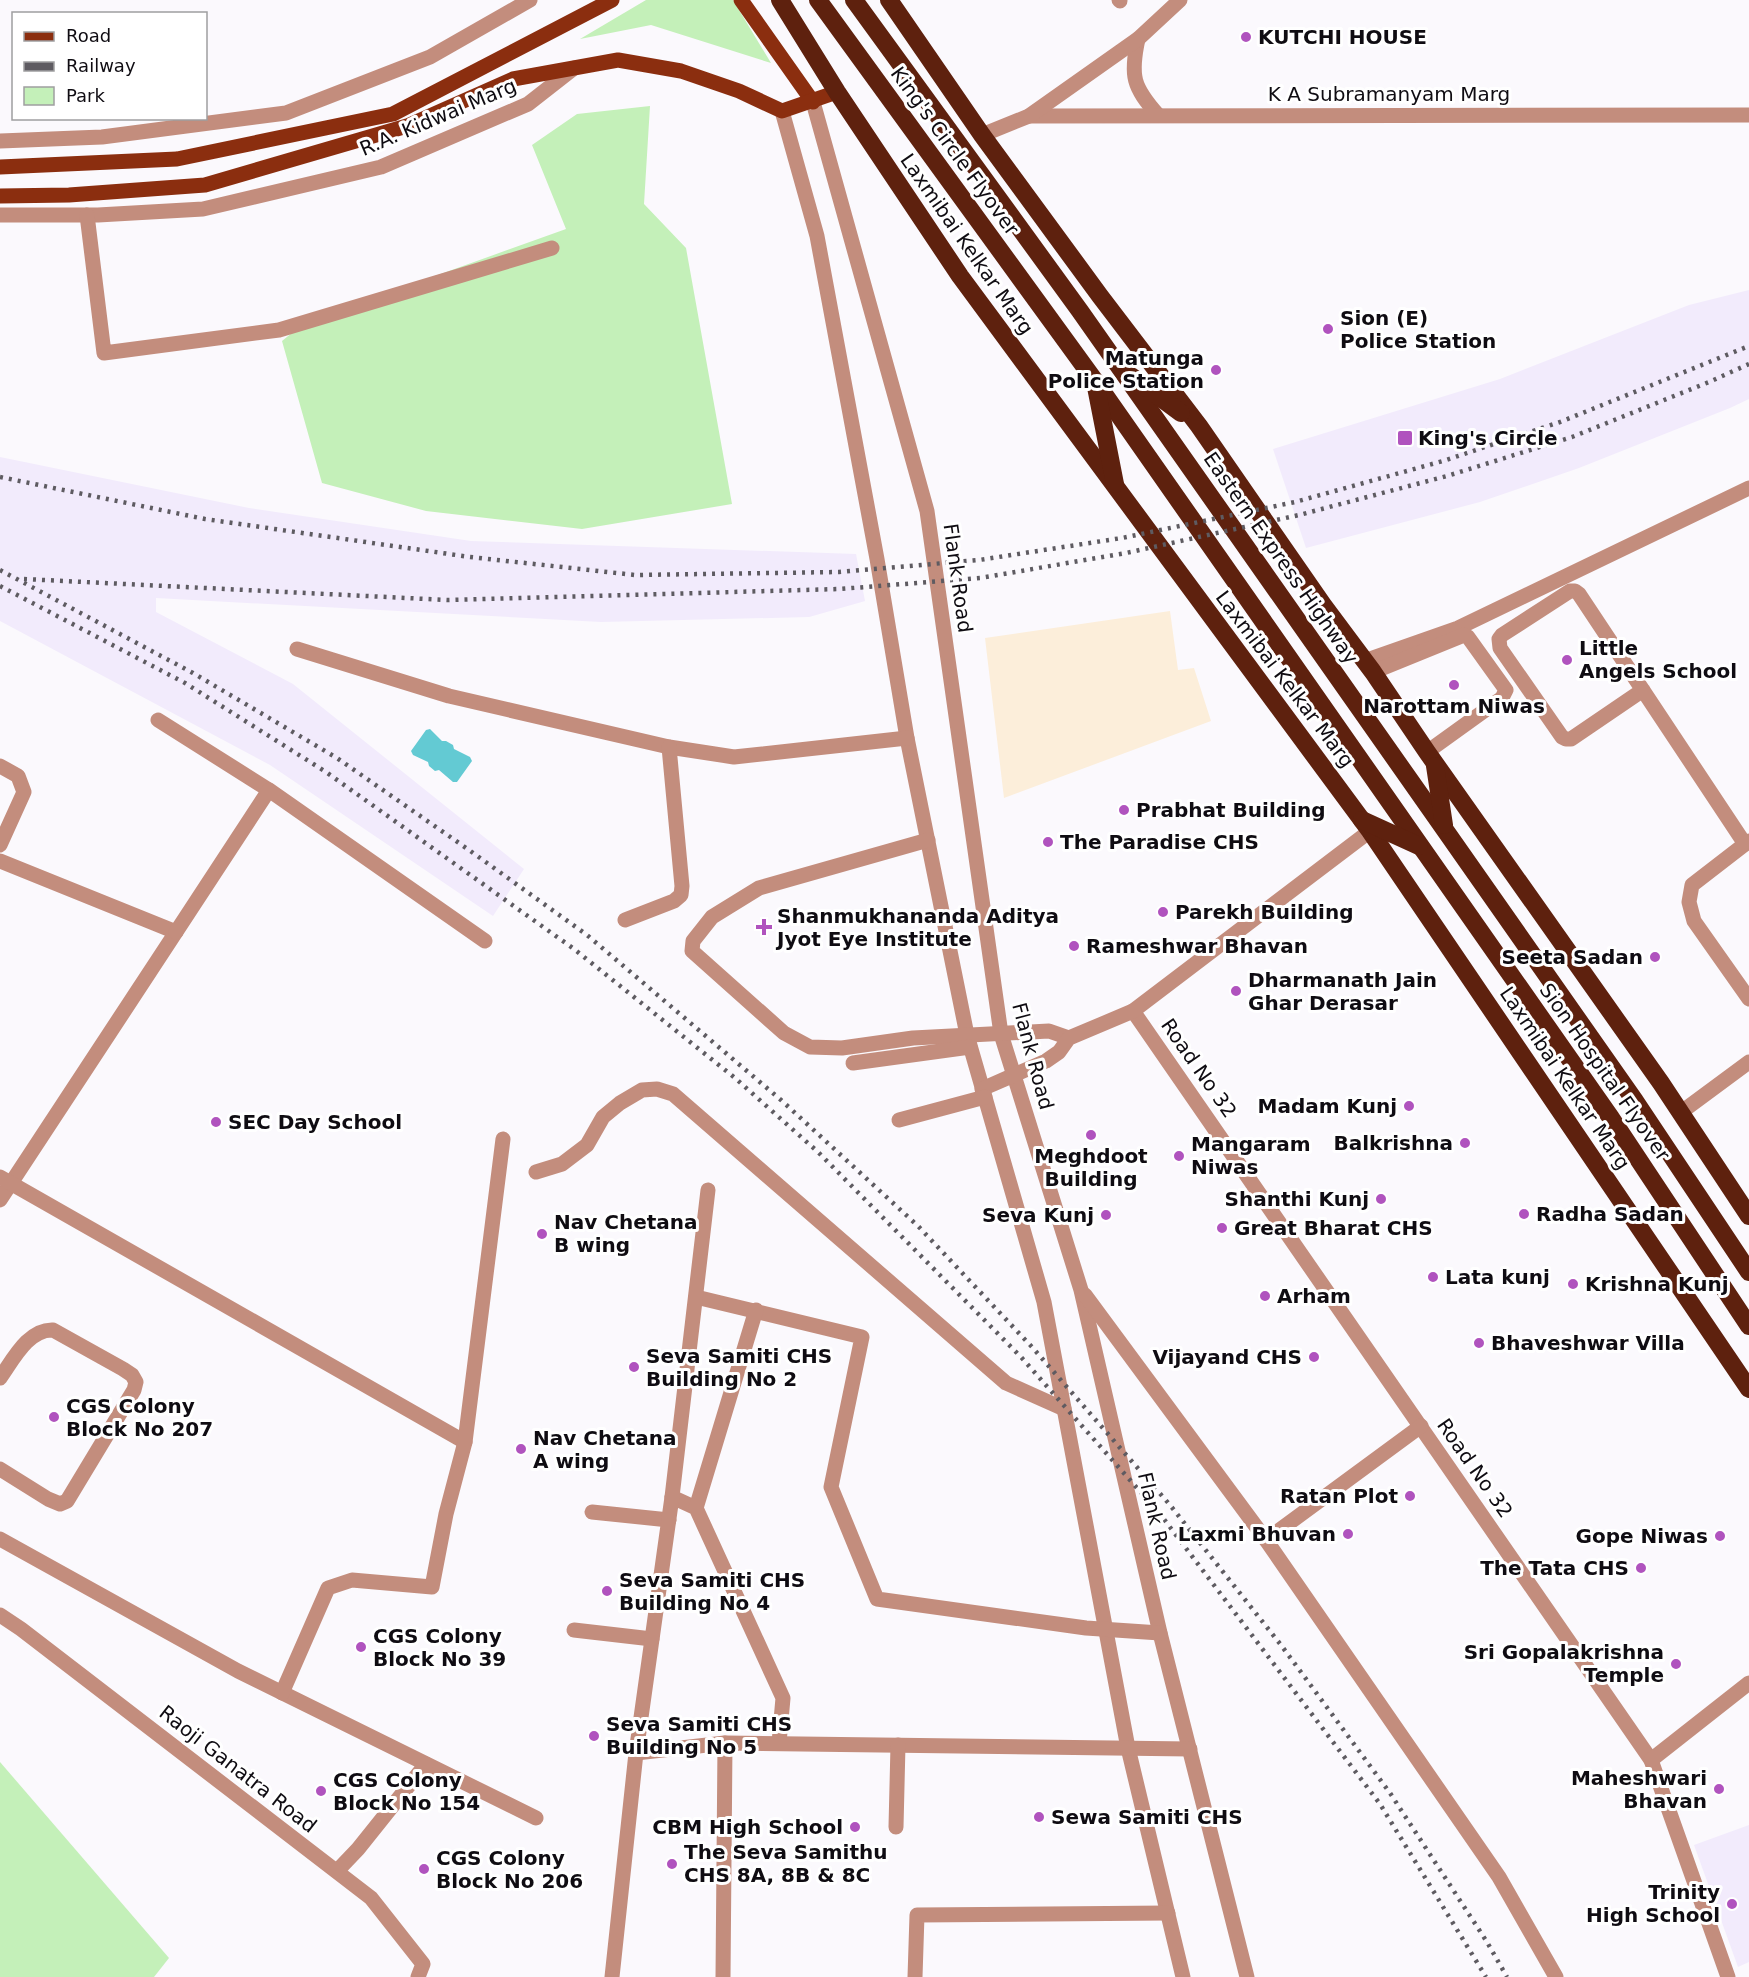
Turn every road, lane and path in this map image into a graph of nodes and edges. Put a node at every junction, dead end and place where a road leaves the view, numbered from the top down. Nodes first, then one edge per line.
1 (612, 0) edge
2 (741, 0) edge
3 (780, 0) edge
4 (818, 0) edge
5 (854, 0) edge
6 (889, 0) edge
7 (1180, 0) edge
8 (527, 1) edge
9 (1138, 39) junction
10 (574, 68) junction
11 (837, 92) junction
12 (813, 102) junction
13 (782, 111) junction
14 (1158, 115) junction
15 (1749, 115) edge
16 (1029, 116) junction
17 (982, 135) junction
18 (0, 141) edge
19 (0, 167) edge
20 (0, 196) edge
21 (0, 215) edge
22 (87, 215) junction
23 (552, 248) dead end
24 (1080, 311) joint
25 (1118, 366) junction
26 (1095, 381) junction
27 (1199, 426) junction
28 (1116, 488) junction
29 (1749, 488) edge
30 (297, 650) dead end
31 (1368, 666) junction
32 (1643, 690) junction
33 (158, 720) dead end
34 (907, 738) junction
35 (669, 747) junction
36 (1431, 758) junction
37 (0, 766) edge
38 (269, 790) junction
39 (1366, 826) junction
40 (1445, 830) junction
41 (928, 840) junction
42 (1747, 842) edge
43 (0, 844) edge
44 (1421, 847) junction
45 (0, 861) edge
46 (625, 920) dead end
47 (176, 932) junction
48 (485, 941) dead end
49 (1749, 999) edge
50 (1133, 1011) junction
51 (1001, 1034) junction
52 (1069, 1038) junction
53 (969, 1041) junction
54 (1749, 1062) edge
55 (853, 1063) dead end
56 (1014, 1075) junction
57 (984, 1093) junction
58 (1680, 1113) junction
59 (899, 1120) dead end
60 (503, 1139) dead end
61 (536, 1172) dead end
62 (5, 1181) edge
63 (708, 1190) dead end
64 (0, 1200) edge
65 (1749, 1216) edge
66 (1749, 1272) edge
67 (1081, 1290) junction
68 (696, 1297) junction
69 (756, 1310) junction
70 (1749, 1326) edge
71 (0, 1378) edge
72 (1749, 1389) edge
73 (1064, 1409) junction
74 (1421, 1426) junction
75 (465, 1442) junction
76 (0, 1469) edge
77 (672, 1497) junction
78 (696, 1508) junction
79 (592, 1512) dead end
80 (669, 1520) junction
81 (0, 1539) edge
82 (1266, 1540) junction
83 (0, 1615) edge
84 (574, 1630) dead end
85 (1106, 1630) junction
86 (1160, 1633) junction
87 (652, 1639) junction
88 (1749, 1683) edge
89 (282, 1693) junction
90 (725, 1743) junction
91 (779, 1743) junction
92 (898, 1745) junction
93 (1128, 1748) junction
94 (1190, 1749) junction
95 (636, 1753) junction
96 (1651, 1760) junction
97 (426, 1764) junction
98 (536, 1818) dead end
99 (896, 1827) dead end
100 (337, 1871) junction
101 (1168, 1913) junction
102 (420, 1976) edge
103 (612, 1977) edge
104 (723, 1977) edge
105 (915, 1977) edge
106 (1183, 1977) edge
107 (1248, 1977) edge
108 (1556, 1977) edge
109 (1728, 1977) edge

1 - 19 main road
2 - 12 main road
3 - 11 highway, Laxmibai Kelkar Marg
4 - 26 highway, King's Circle Flyover
5 - 24 highway, King's Circle Flyover
6 - 17 highway
7 - 9 street
8 - 18 street
9 - 14 street
9 - 16 street
10 - 13 main road, R.A. Kidwai Marg
10 - 20 main road
10 - 22 street, R.A. Kidwai Marg
11 - 12 main road
11 - 28 highway, Laxmibai Kelkar Marg
12 - 13 main road
12 - 51 street, Flank Road
13 - 34 street
14 - 15 street, K A Subramanyam Marg
14 - 16 street, K A Subramanyam Marg
16 - 17 street
17 - 27 highway
21 - 22 street, R.A. Kidwai Marg
22 - 23 street
24 - 25 highway, Eastern Express Highway
25 - 27 highway
25 - 40 highway, Eastern Express Highway
26 - 28 highway
26 - 44 highway
27 - 31 highway
28 - 39 highway, Laxmibai Kelkar Marg
29 - 31 street
30 - 35 street
31 - 36 highway
31 - 36 street
32 - 32 street
32 - 42 street
33 - 38 street
34 - 35 street
34 - 41 street
35 - 46 street
36 - 40 highway
36 - 58 highway
37 - 43 street
38 - 47 street
38 - 48 street
39 - 44 highway
39 - 50 street
39 - 72 highway, Laxmibai Kelkar Marg
40 - 66 highway, Sion Hospital Flyover
41 - 53 street
41 - 53 street
42 - 49 street
44 - 70 highway, Sion Hospital Flyover
45 - 47 street
47 - 62 street
50 - 52 street
50 - 74 street, Road No 32
51 - 52 street
51 - 53 street
51 - 56 street, Flank Road
52 - 56 street
53 - 55 street
53 - 57 street
54 - 58 street
56 - 57 street
56 - 67 street, Flank Road
57 - 59 street
57 - 73 street
58 - 65 highway
60 - 75 street
61 - 73 street
62 - 64 street
62 - 75 street
63 - 68 street
67 - 82 street
67 - 86 street, Flank Road
68 - 69 street
68 - 77 street
69 - 78 street
69 - 85 street
71 - 76 street
73 - 85 street
74 - 82 street
74 - 96 street, Road No 32
75 - 89 street
77 - 78 street
77 - 80 street
78 - 91 street
79 - 80 street
80 - 87 street
81 - 89 street
82 - 108 street
83 - 100 street, Raoji Ganatra Road
84 - 87 street
85 - 86 street
85 - 93 street
86 - 94 street, Flank Road
87 - 95 street
88 - 96 street
89 - 97 street
90 - 91 street
90 - 95 street
90 - 104 street
91 - 92 street
92 - 93 street
92 - 99 street
93 - 94 street
93 - 101 street
94 - 107 street, Flank Road
95 - 103 street
96 - 109 street, Road No 32
97 - 98 street
97 - 100 street
100 - 102 street, Raoji Ganatra Road
101 - 105 street
101 - 106 street

